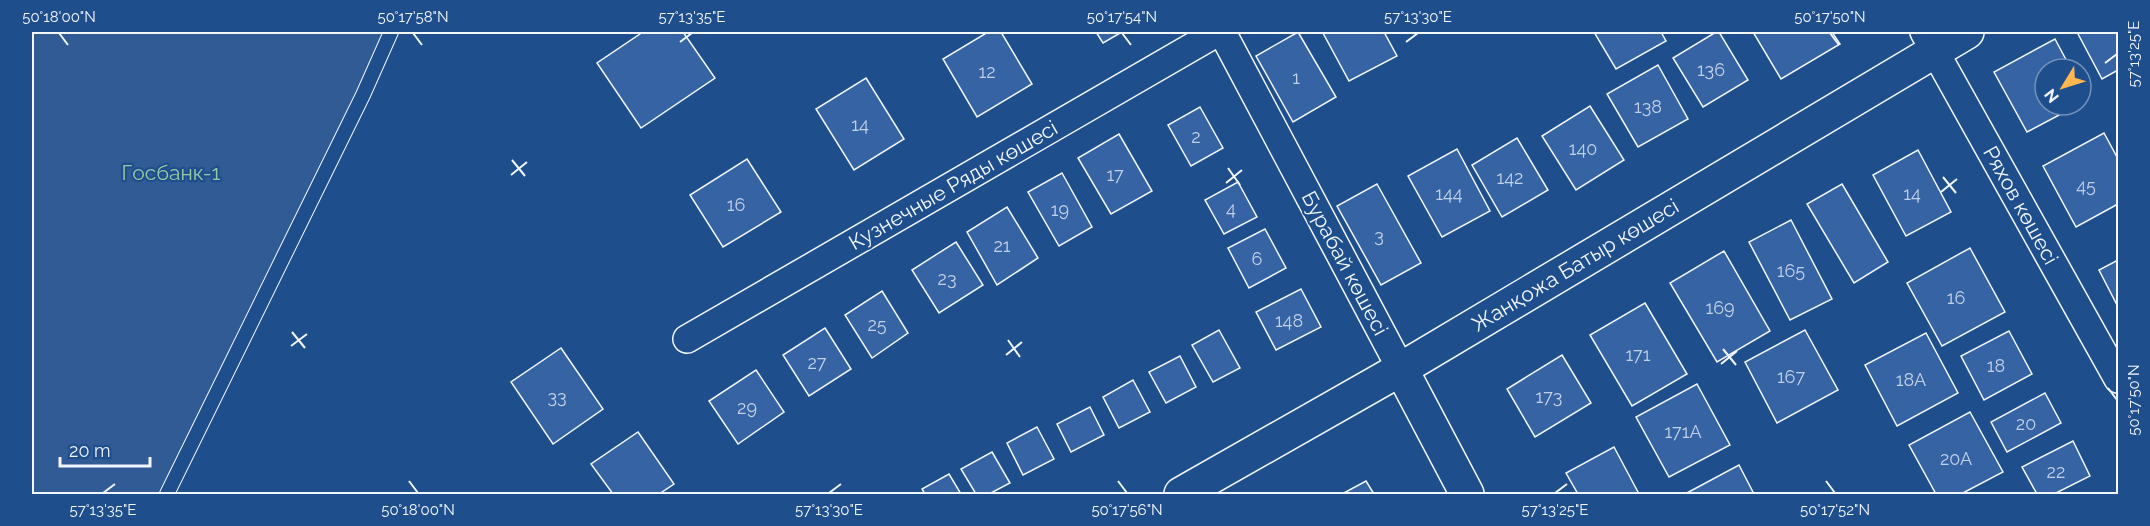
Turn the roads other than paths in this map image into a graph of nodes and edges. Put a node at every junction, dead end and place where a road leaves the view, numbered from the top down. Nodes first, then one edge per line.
1 (391, 32) edge
2 (1220, 32) edge
3 (1966, 32) edge
4 (1929, 41) edge
5 (687, 339) dead end
6 (1401, 369) junction
7 (2118, 379) edge
8 (167, 495) edge
9 (1181, 495) edge
10 (1467, 495) edge

1 - 8 lane
2 - 5 street, Кузнечные Ряды көшесі
2 - 6 street, Бурабай көшесі
3 - 4 main road, Жанқожа Батыр көшесі
4 - 6 main road, Жанқожа Батыр көшесі
4 - 7 street, Ряхов көшесі
6 - 9 main road, Жанқожа Батыр көшесі
6 - 10 main road, Бурабай көшесі

